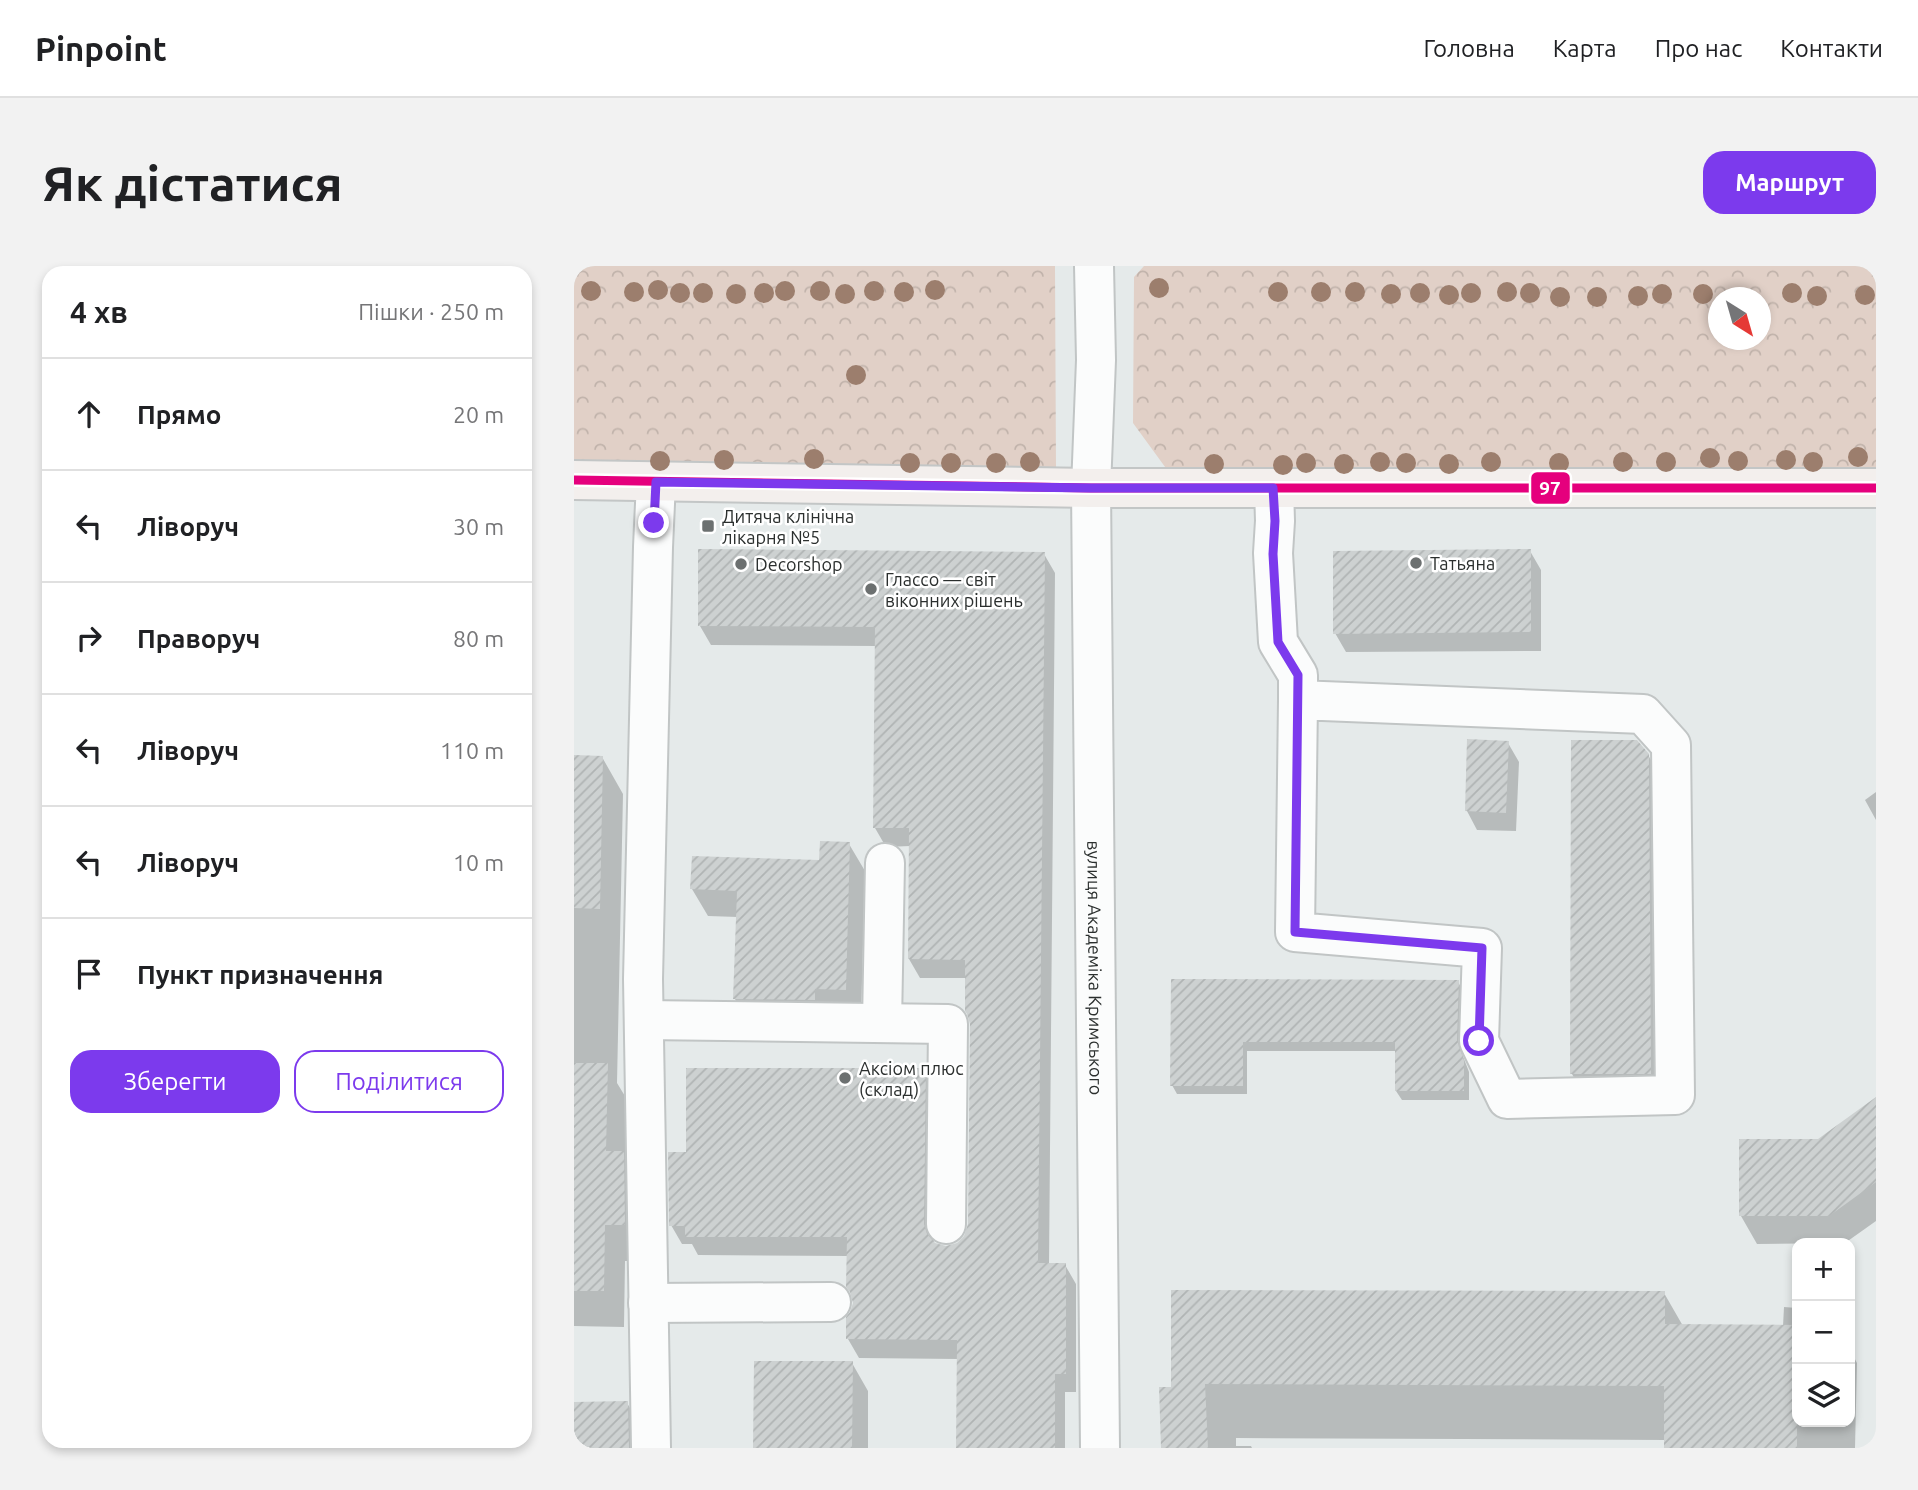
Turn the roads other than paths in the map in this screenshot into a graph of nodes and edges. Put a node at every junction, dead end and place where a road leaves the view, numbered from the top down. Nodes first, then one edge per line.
1 (1094, 266) edge
2 (574, 480) edge
3 (656, 482) junction
4 (1091, 488) junction
5 (1273, 488) junction
6 (1876, 488) edge
7 (1298, 700) junction
8 (885, 863) dead end
9 (644, 1020) junction
10 (883, 1024) junction
11 (946, 1224) dead end
12 (831, 1302) dead end
13 (648, 1303) junction
14 (651, 1448) edge
15 (1100, 1448) edge

1 - 4 street, вулиця Академіка Кримського
2 - 3 main road
3 - 4 main road
3 - 9 street
4 - 5 main road
4 - 15 street, вулиця Академіка Кримського
5 - 6 main road
5 - 7 street
7 - 7 street
8 - 10 street
9 - 10 street
9 - 13 street
10 - 11 street
12 - 13 street
13 - 14 street

